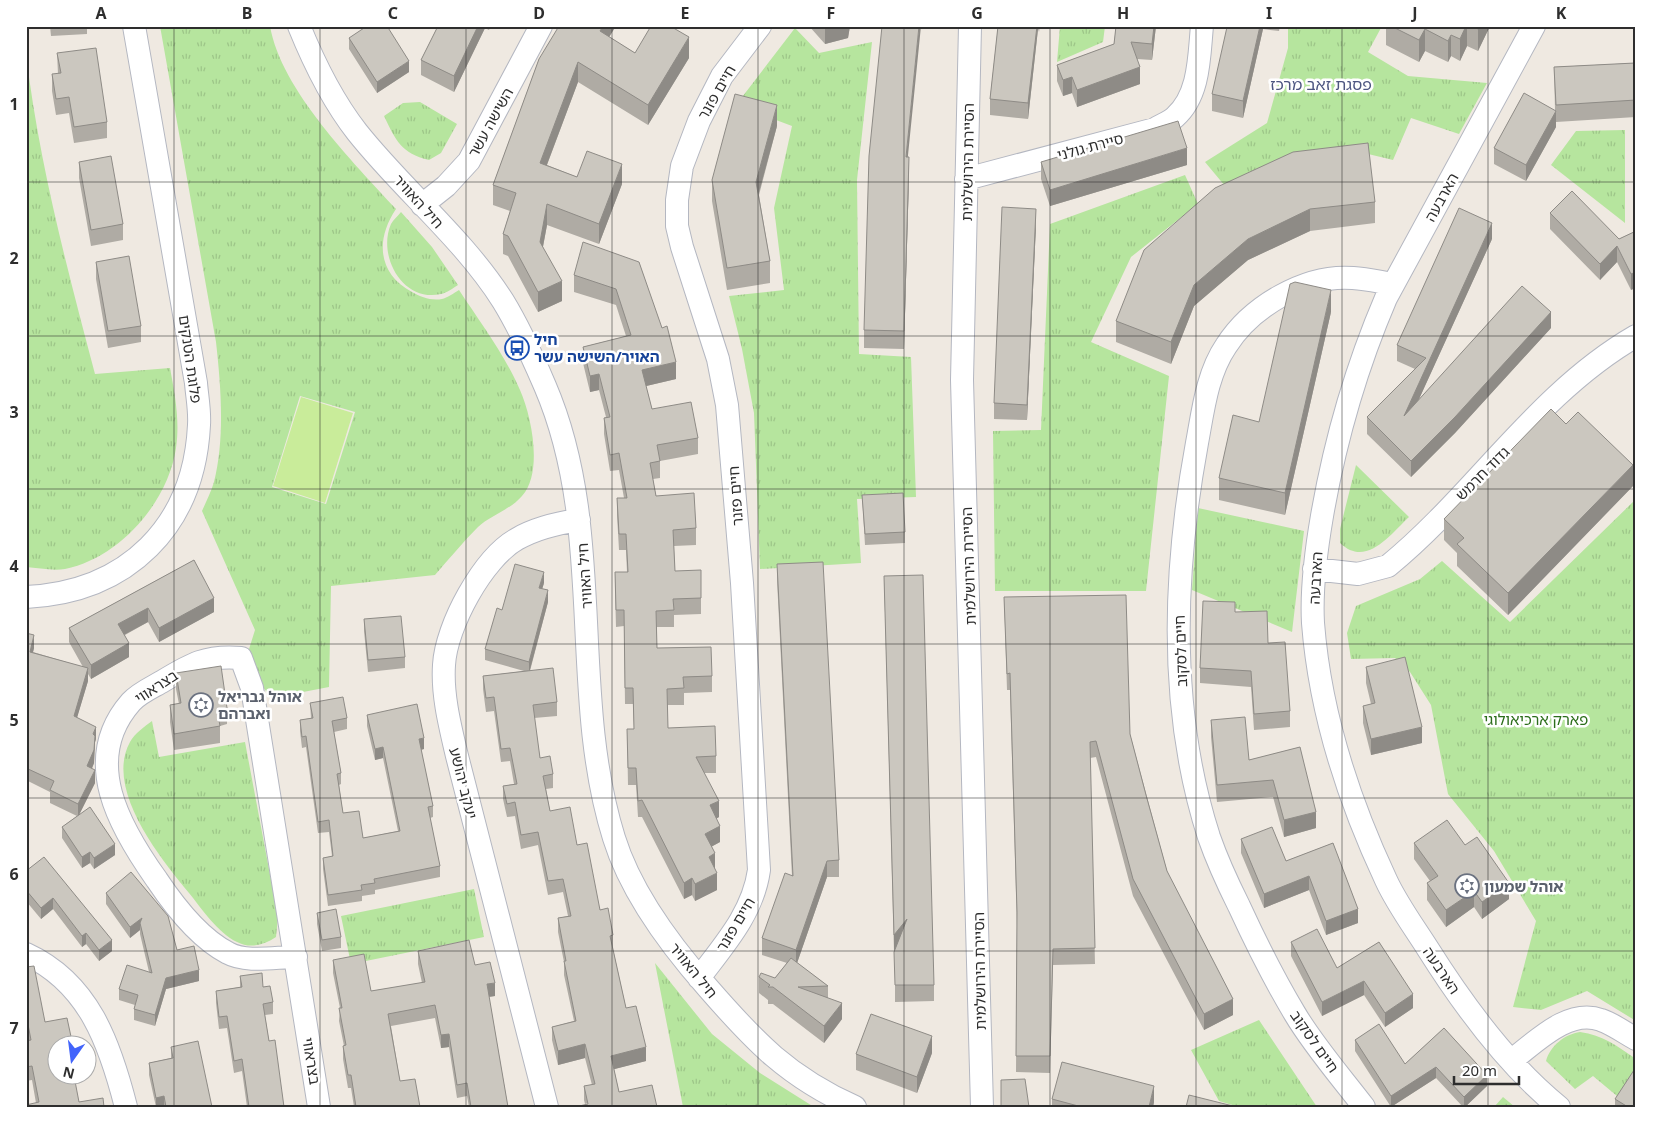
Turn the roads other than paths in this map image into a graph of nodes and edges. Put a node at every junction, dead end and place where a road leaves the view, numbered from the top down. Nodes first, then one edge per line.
1 (134, 26) edge
2 (299, 26) edge
3 (541, 26) edge
4 (760, 26) edge
5 (970, 26) edge
6 (1202, 26) edge
7 (1534, 26) edge
8 (966, 179) junction
9 (422, 205) junction
10 (1393, 284) junction
11 (1636, 336) edge
12 (579, 520) junction
13 (1314, 569) junction
14 (26, 597) edge
15 (26, 954) edge
16 (296, 957) junction
17 (699, 978) junction
18 (1636, 1039) edge
19 (1512, 1060) junction
20 (126, 1107) edge
21 (319, 1107) edge
22 (547, 1107) edge
23 (855, 1107) edge
24 (982, 1107) edge
25 (1364, 1107) edge
26 (1559, 1107) edge

1 - 14 street, פלוגת הטנקים
2 - 9 street, חיל האוויר
3 - 9 street, השישה עשר
4 - 17 street, חיים פזנר
5 - 8 street, הסיירת הירושלמית
6 - 8 street, סיירת גולני
7 - 10 street, הארבעה
8 - 24 street, הסיירת הירושלמית
9 - 12 street, חיל האוויר
10 - 13 street, הארבעה
10 - 25 street, חיים לסקוב
11 - 13 street, גדוד חרמש
12 - 17 street, חיל האוויר
12 - 22 street, יעקב יהושע
13 - 19 street, הארבעה
15 - 20 street
16 - 16 street, בצראווי
16 - 21 street, בצראווי
17 - 23 street, חיל האוויר
18 - 19 street
19 - 26 street, הארבעה

